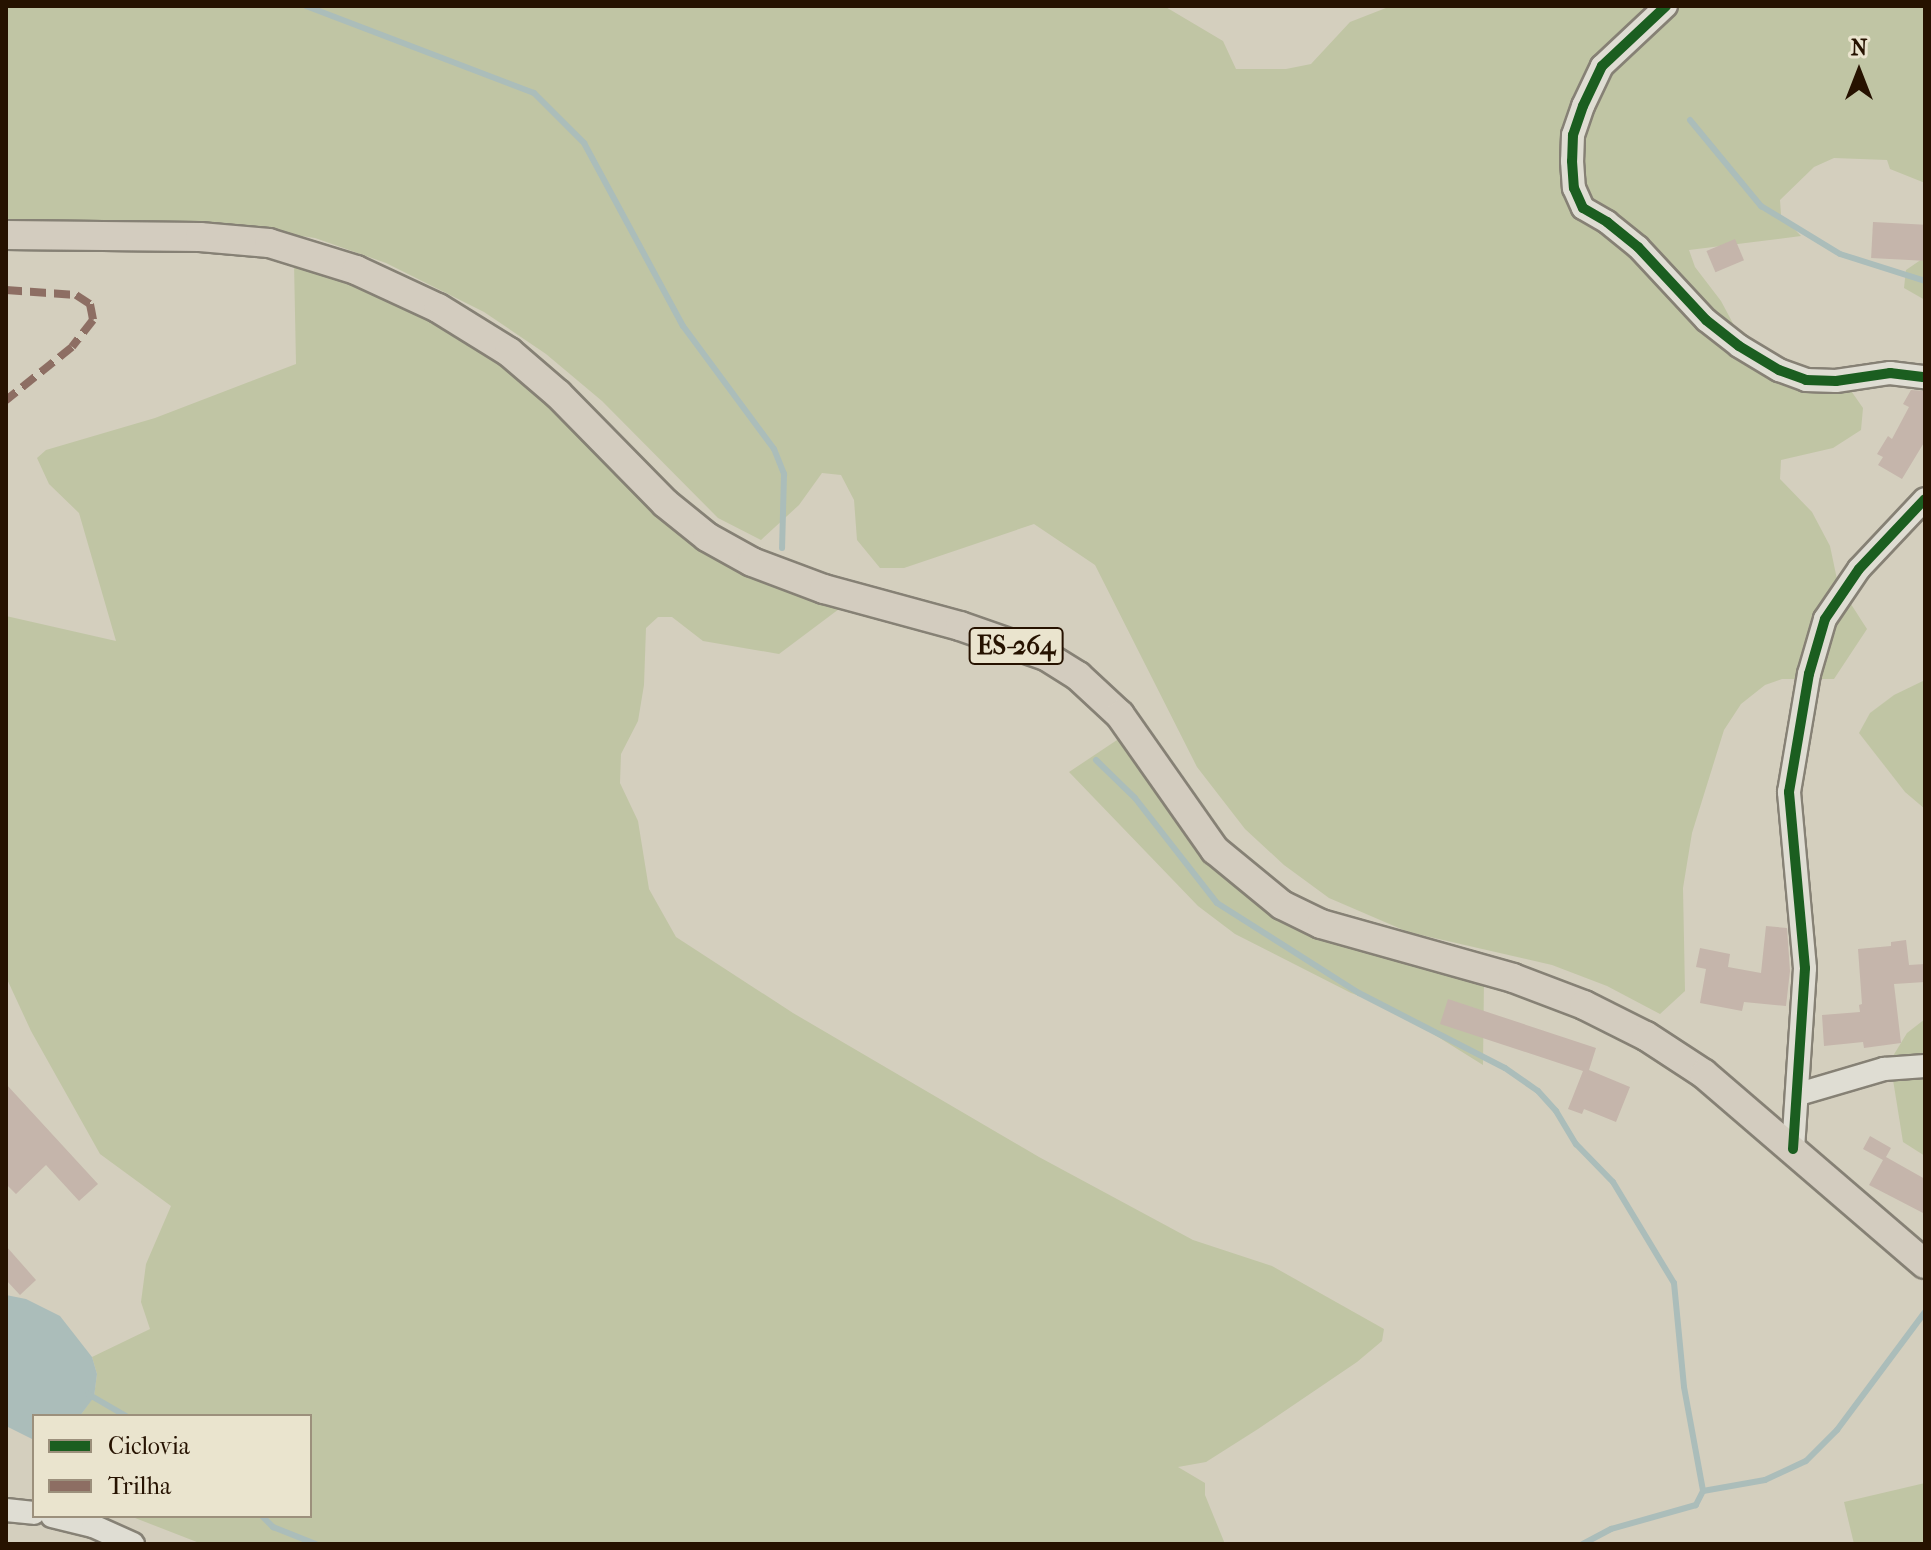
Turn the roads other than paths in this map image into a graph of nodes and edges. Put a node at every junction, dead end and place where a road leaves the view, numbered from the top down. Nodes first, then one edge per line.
1 (1666, 6) edge
2 (6, 235) edge
3 (1925, 377) edge
4 (1925, 499) edge
5 (1925, 1066) edge
6 (1799, 1094) junction
7 (1793, 1149) junction
8 (1925, 1264) edge
9 (6, 1510) edge
10 (32, 1513) edge
11 (60, 1518) edge
12 (133, 1544) edge

1 - 3 street
2 - 7 main road, ES-264
4 - 6 street
5 - 6 street
6 - 7 street
7 - 8 main road, ES-264
9 - 10 street
11 - 12 street

